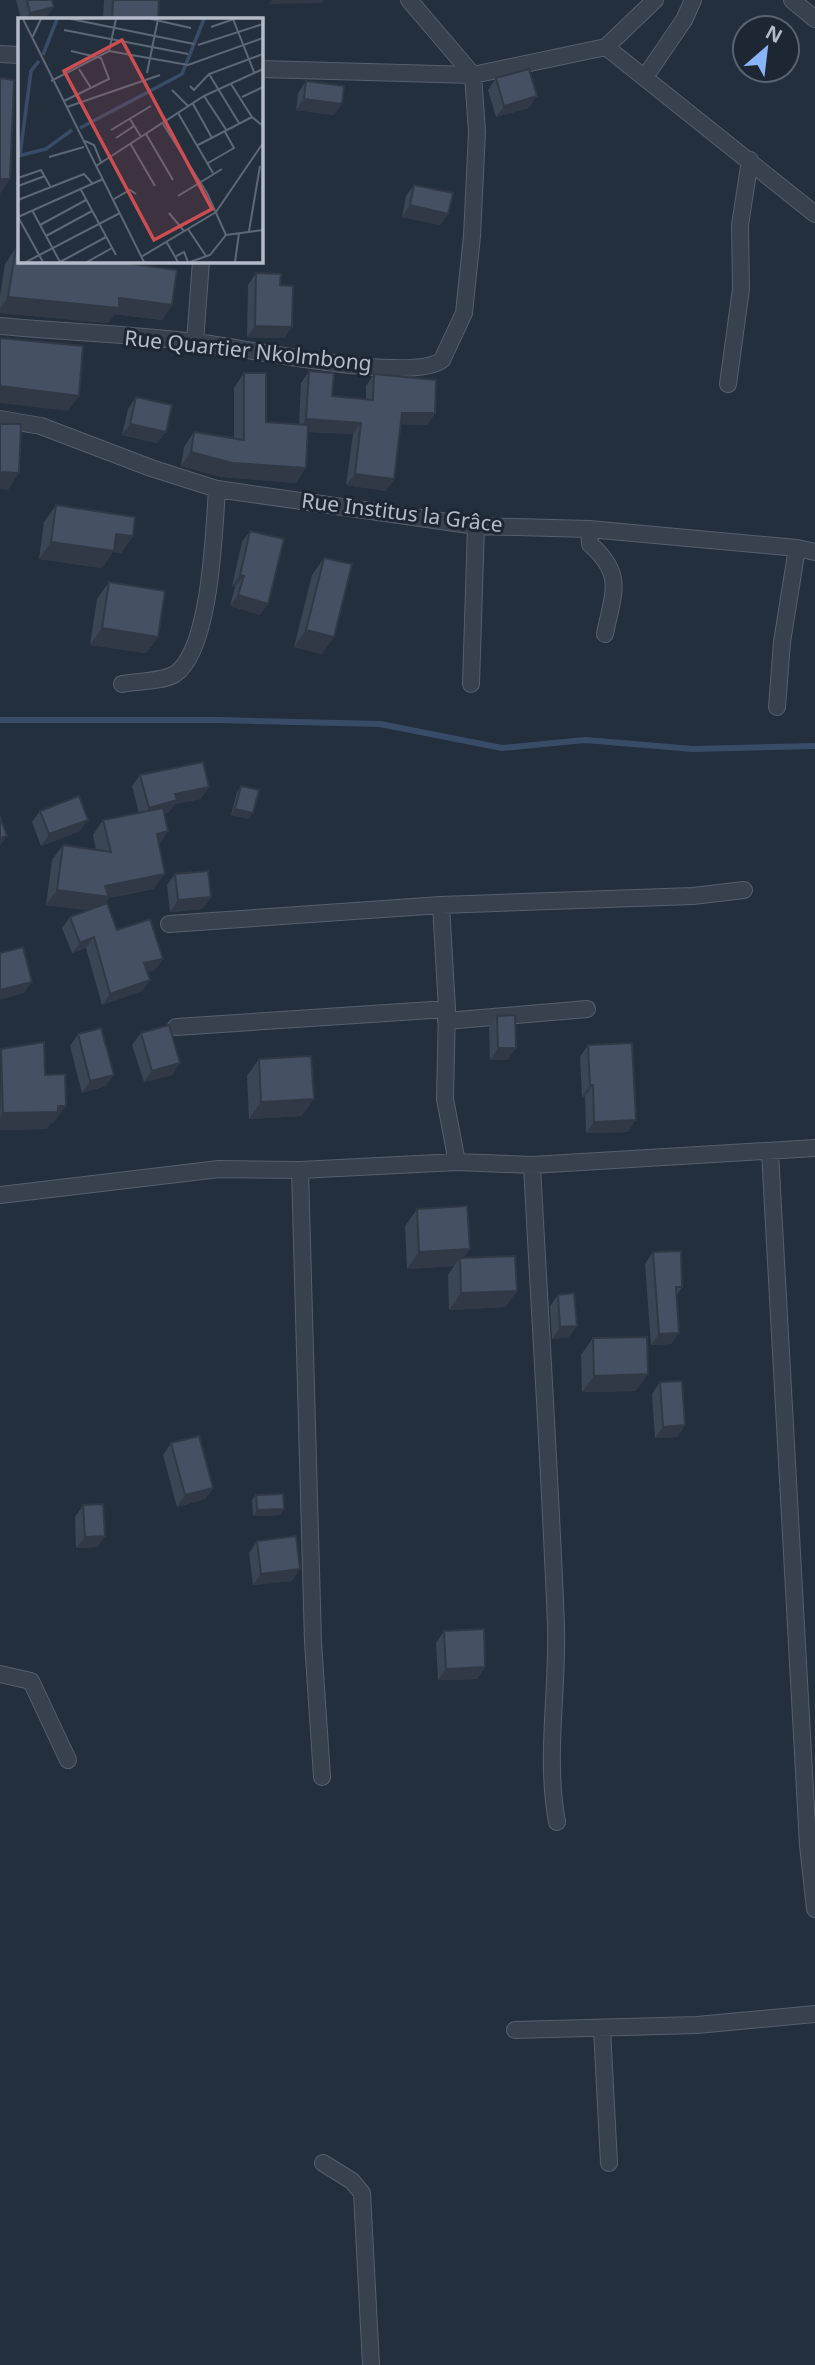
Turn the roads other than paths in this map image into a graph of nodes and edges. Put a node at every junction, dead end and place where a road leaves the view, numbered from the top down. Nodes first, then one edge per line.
1 (409, 0) edge
2 (655, 0) edge
3 (693, 0) edge
4 (792, 0) edge
5 (815, 19) edge
6 (607, 47) junction
7 (0, 54) edge
8 (18, 55) edge
9 (262, 69) edge
10 (473, 75) junction
11 (645, 77) junction
12 (750, 160) junction
13 (815, 214) edge
14 (201, 262) edge
15 (0, 327) edge
16 (195, 342) junction
17 (728, 384) dead end
18 (0, 419) edge
19 (217, 489) junction
20 (476, 526) junction
21 (589, 529) junction
22 (797, 548) junction
23 (815, 552) edge
24 (605, 634) dead end
25 (122, 684) dead end
26 (471, 684) dead end
27 (776, 706) dead end
28 (744, 890) dead end
29 (441, 905) junction
30 (169, 925) dead end
31 (587, 1009) dead end
32 (447, 1015) junction
33 (176, 1027) dead end
34 (815, 1147) edge
35 (770, 1152) junction
36 (457, 1162) junction
37 (532, 1165) junction
38 (300, 1170) junction
39 (0, 1195) edge
40 (0, 1674) edge
41 (68, 1760) dead end
42 (322, 1776) dead end
43 (558, 1822) dead end
44 (815, 1909) edge
45 (815, 2014) edge
46 (602, 2029) junction
47 (515, 2030) dead end
48 (323, 2163) dead end
49 (609, 2163) dead end
50 (371, 2365) edge

1 - 10 street
2 - 6 street
3 - 11 street
4 - 5 street
6 - 10 street
6 - 11 street
7 - 8 street
9 - 10 street
10 - 16 street, Rue Quartier Nkolmbong
11 - 12 street
12 - 13 street
12 - 17 street
14 - 16 street
15 - 16 street, Rue Quartier Nkolmbong
18 - 19 street, Rue Institus la Grâce
19 - 20 street, Rue Institus la Grâce
19 - 25 street
20 - 21 street, Rue Institus la Grâce
20 - 26 street
21 - 22 street, Rue Institus la Grâce
21 - 24 street
22 - 23 street, Rue Institus la Grâce
22 - 27 street
28 - 29 street
29 - 30 street
29 - 32 street
31 - 32 street
32 - 33 street
32 - 36 street
34 - 35 street
35 - 37 street
35 - 44 street
36 - 37 street
36 - 38 street
37 - 43 street
38 - 39 street
38 - 42 street
40 - 41 street
45 - 46 street
46 - 47 street
46 - 49 street
48 - 50 street

